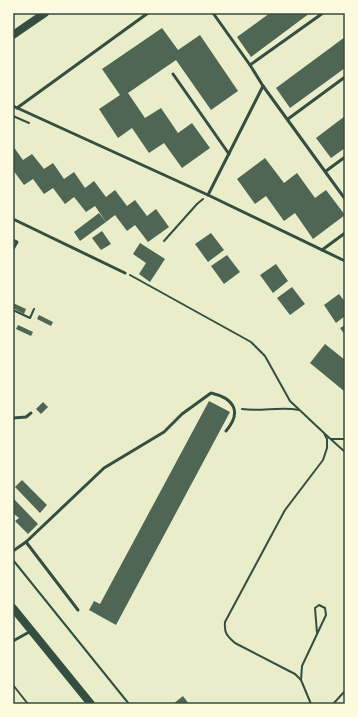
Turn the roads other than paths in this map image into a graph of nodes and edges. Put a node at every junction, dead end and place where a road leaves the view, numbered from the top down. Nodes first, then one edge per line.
1 (45, 13) edge
2 (148, 13) edge
3 (323, 13) edge
4 (215, 14) edge
5 (13, 35) edge
6 (250, 65) junction
7 (173, 74) dead end
8 (345, 77) edge
9 (263, 86) junction
10 (13, 106) edge
11 (17, 108) junction
12 (288, 119) junction
13 (229, 154) junction
14 (345, 157) edge
15 (326, 171) junction
16 (208, 195) junction
17 (345, 199) edge
18 (13, 220) edge
19 (345, 233) edge
20 (13, 240) edge
21 (13, 249) edge
22 (322, 250) junction
23 (345, 261) edge
24 (125, 272) road end
25 (31, 413) dead end
26 (13, 418) edge
27 (226, 431) dead end
28 (26, 542) junction
29 (13, 552) edge
30 (13, 608) edge
31 (78, 610) dead end
32 (31, 631) junction
33 (13, 641) edge
34 (91, 704) edge

1 - 5 main road
2 - 11 lane
3 - 6 lane
4 - 6 lane
6 - 9 lane
7 - 13 lane
8 - 12 lane
9 - 12 lane
9 - 13 lane
10 - 11 lane
11 - 16 lane
12 - 15 lane
13 - 16 lane
14 - 15 lane
15 - 17 lane
16 - 22 lane
18 - 24 lane
19 - 22 lane
20 - 21 lane
22 - 23 lane
25 - 26 lane
27 - 28 lane
28 - 29 lane
28 - 31 lane
30 - 32 main road
32 - 33 lane
32 - 34 main road

